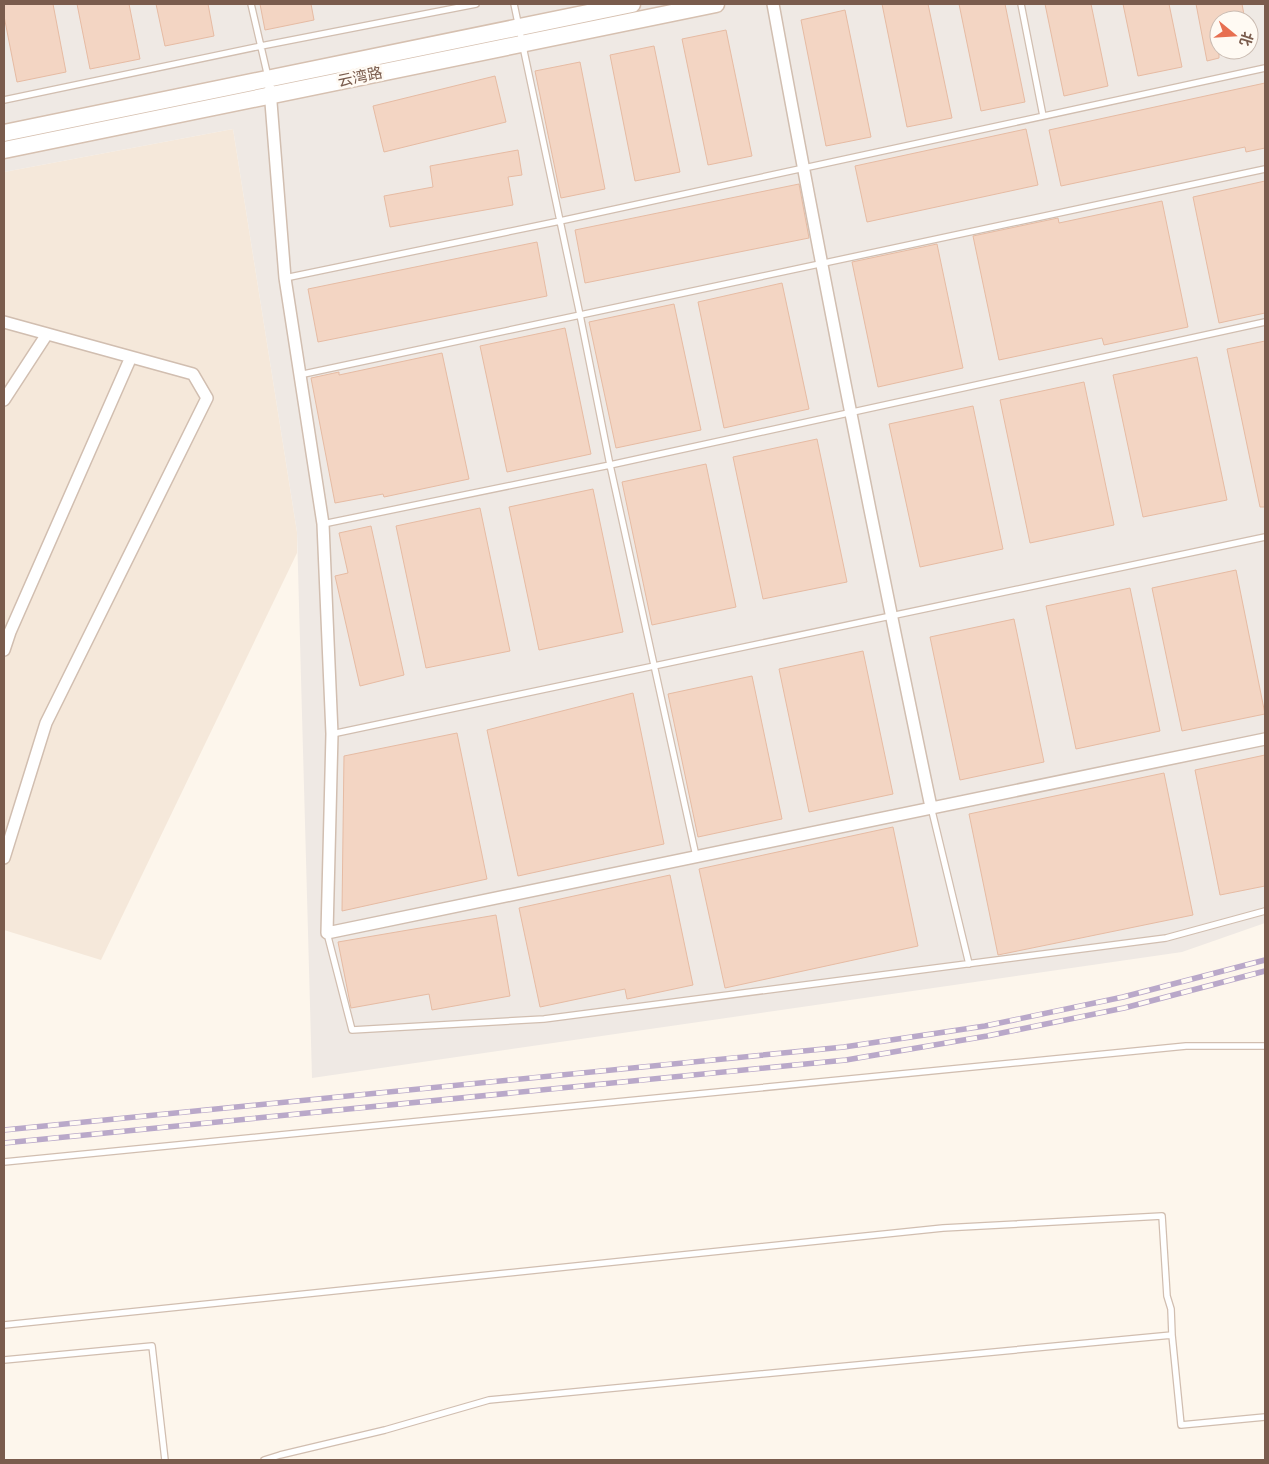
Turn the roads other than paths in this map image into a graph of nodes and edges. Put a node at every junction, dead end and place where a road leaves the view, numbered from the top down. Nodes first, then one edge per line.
1 (252, 4) edge
2 (476, 4) edge
3 (514, 4) edge
4 (632, 4) edge
5 (716, 4) edge
6 (773, 4) edge
7 (1021, 4) edge
8 (521, 36) junction
9 (261, 46) junction
10 (1265, 68) edge
11 (268, 79) junction
12 (271, 96) junction
13 (4, 100) edge
14 (1043, 116) junction
15 (4, 133) edge
16 (4, 150) edge
17 (803, 167) junction
18 (1265, 169) edge
19 (560, 221) junction
20 (823, 264) junction
21 (285, 278) junction
22 (580, 315) junction
23 (4, 322) edge
24 (1265, 322) edge
25 (47, 334) junction
26 (131, 357) junction
27 (299, 375) junction
28 (4, 400) edge
29 (852, 413) junction
30 (610, 465) junction
31 (323, 524) junction
32 (1265, 537) edge
33 (891, 616) junction
34 (4, 650) edge
35 (655, 666) junction
36 (332, 734) junction
37 (1265, 738) edge
38 (931, 807) junction
39 (696, 856) junction
40 (4, 858) edge
41 (1265, 911) edge
42 (327, 933) junction
43 (969, 964) junction
44 (1265, 1046) edge
45 (4, 1162) edge
46 (4, 1326) edge
47 (1172, 1335) junction
48 (4, 1360) edge
49 (1265, 1417) edge
50 (165, 1460) edge
51 (264, 1460) edge

1 - 9 lane
2 - 9 lane
3 - 8 lane
4 - 8 main road, 云湾路
5 - 8 main road, 云湾路
6 - 17 street
7 - 14 lane
8 - 11 main road, 云湾路
8 - 12 main road, 云湾路
8 - 19 lane
9 - 11 lane
9 - 13 lane
10 - 14 lane
11 - 12 street
11 - 15 main road, 云湾路
12 - 16 main road, 云湾路
12 - 21 street
14 - 17 lane
17 - 19 lane
17 - 20 street
18 - 20 lane
19 - 21 lane
19 - 22 lane
20 - 22 lane
20 - 29 street
21 - 27 street
22 - 27 lane
22 - 30 lane
23 - 25 street
24 - 29 lane
25 - 26 street
25 - 28 street
26 - 34 street
26 - 40 street
27 - 31 street
29 - 30 lane
29 - 33 street
30 - 31 lane
30 - 35 lane
31 - 36 street
32 - 33 lane
33 - 35 lane
33 - 38 street
35 - 36 lane
35 - 39 lane
36 - 42 street
37 - 38 street
38 - 39 street
38 - 43 lane
39 - 42 street
41 - 43 lane
42 - 43 lane
44 - 45 lane
46 - 47 lane
47 - 49 lane
47 - 51 lane
48 - 50 lane

